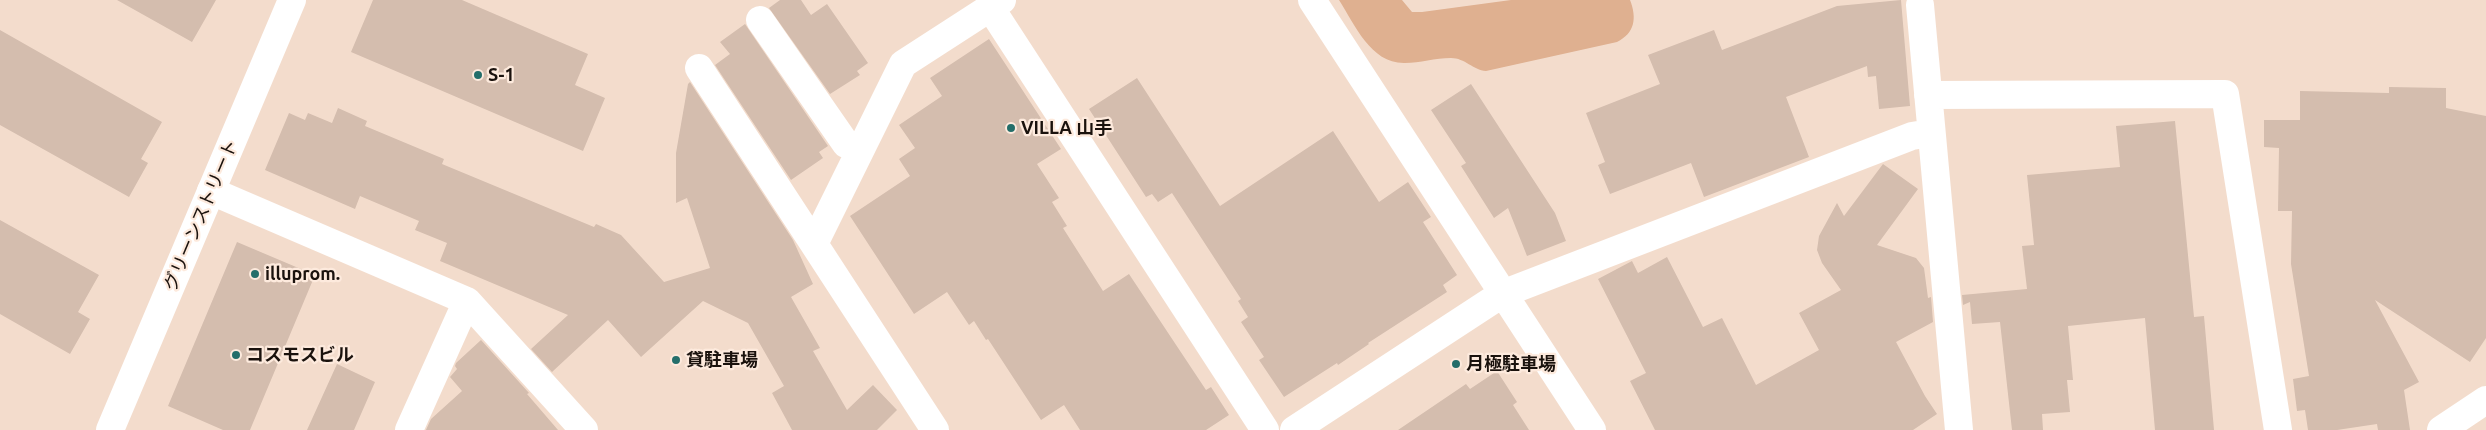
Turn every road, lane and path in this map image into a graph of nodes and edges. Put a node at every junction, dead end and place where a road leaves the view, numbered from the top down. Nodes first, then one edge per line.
1 (292, 0) edge
2 (1312, 0) edge
3 (996, 4) edge
4 (1920, 5) dead end
5 (760, 20) dead end
6 (699, 68) dead end
7 (1928, 95) junction
8 (1930, 134) junction
9 (860, 151) junction
10 (211, 191) junction
11 (814, 244) junction
12 (1502, 294) junction
13 (466, 301) junction
14 (2486, 400) edge
15 (110, 430) edge
16 (409, 430) edge
17 (584, 430) edge
18 (935, 430) edge
19 (1265, 430) edge
20 (1294, 430) edge
21 (1592, 430) edge
22 (1958, 430) edge
23 (2278, 430) edge
24 (2441, 430) edge

1 - 10 street, グリーンストリート
2 - 12 street
3 - 9 street
3 - 19 street
4 - 7 street
5 - 9 street
6 - 11 street
7 - 8 street
7 - 23 street
8 - 12 street
8 - 22 street
9 - 11 street
10 - 13 street
10 - 15 street, グリーンストリート
11 - 18 street
12 - 20 street
12 - 21 street
13 - 16 street
13 - 17 street
14 - 24 street

